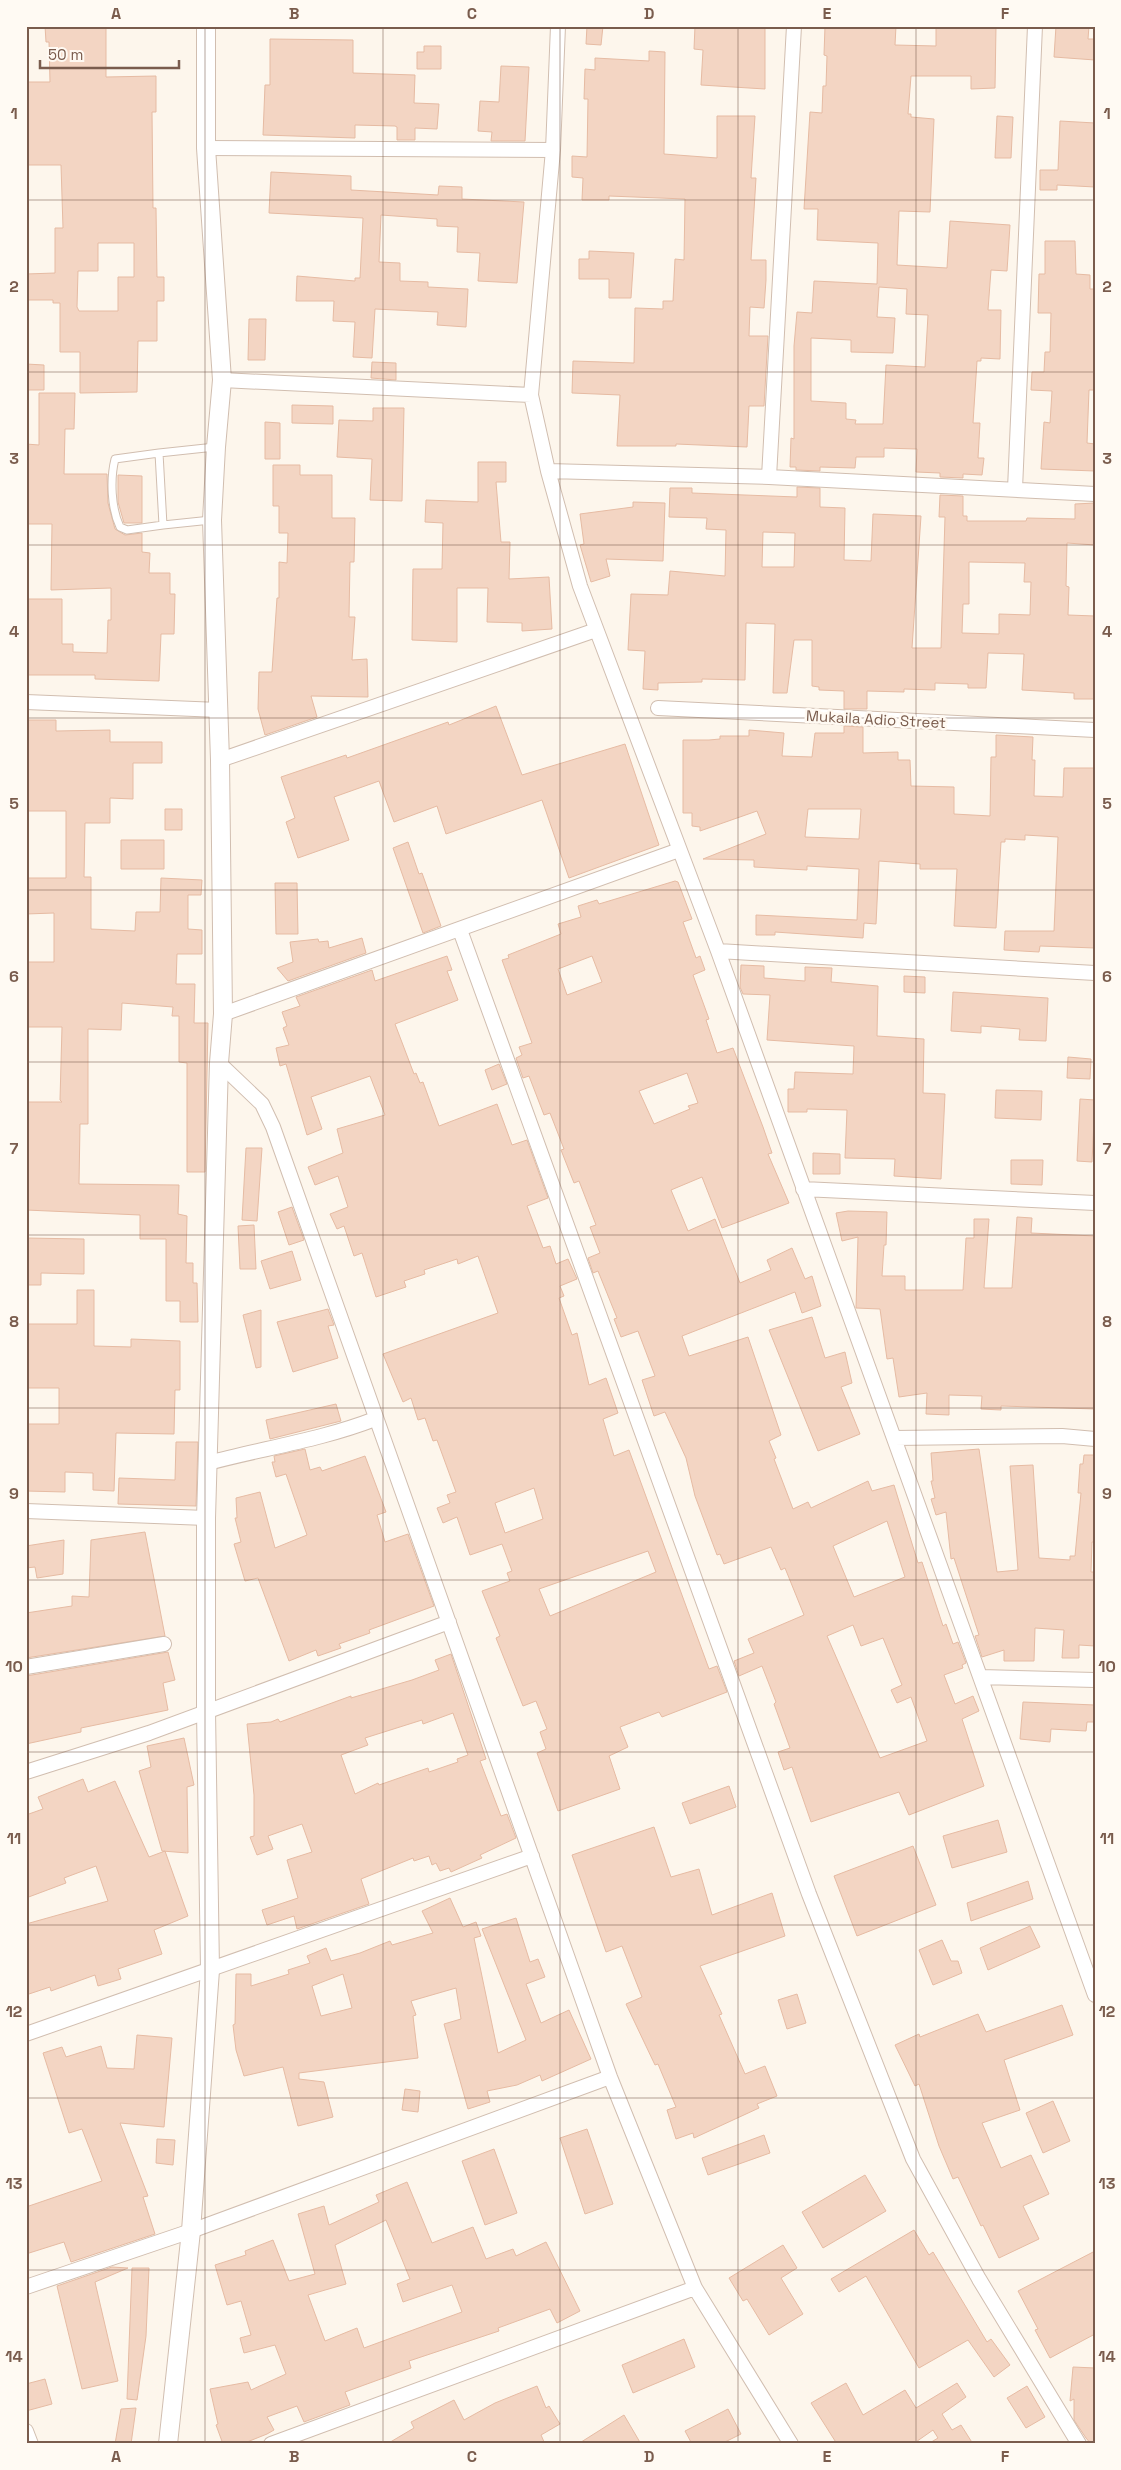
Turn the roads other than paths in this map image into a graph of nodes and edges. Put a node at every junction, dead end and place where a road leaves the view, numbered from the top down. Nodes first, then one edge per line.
1 (206, 26) edge
2 (558, 26) edge
3 (794, 26) edge
4 (1035, 26) edge
5 (206, 148) junction
6 (553, 150) junction
7 (222, 380) junction
8 (531, 395) junction
9 (216, 447) junction
10 (159, 453) junction
11 (548, 471) junction
12 (770, 477) junction
13 (1015, 489) junction
14 (1095, 494) edge
15 (212, 520) junction
16 (163, 526) junction
17 (596, 630) junction
18 (26, 702) edge
19 (658, 708) dead end
20 (219, 710) junction
21 (1095, 730) edge
22 (220, 760) junction
23 (679, 850) junction
24 (460, 930) junction
25 (718, 951) junction
26 (1095, 973) edge
27 (223, 1014) junction
28 (219, 1063) junction
29 (803, 1190) junction
30 (1095, 1203) edge
31 (375, 1419) junction
32 (894, 1438) junction
33 (1095, 1439) edge
34 (208, 1463) junction
35 (26, 1511) edge
36 (206, 1518) junction
37 (449, 1622) junction
38 (164, 1644) dead end
39 (26, 1667) edge
40 (981, 1677) junction
41 (1095, 1680) edge
42 (206, 1711) junction
43 (26, 1772) edge
44 (532, 1856) junction
45 (210, 1970) junction
46 (1095, 1995) edge
47 (26, 2034) edge
48 (610, 2077) junction
49 (191, 2231) junction
50 (26, 2286) edge
51 (695, 2288) junction
52 (26, 2431) edge
53 (31, 2444) edge
54 (168, 2444) edge
55 (271, 2444) edge
56 (791, 2444) edge
57 (1079, 2444) edge

1 - 5 street
2 - 6 street
3 - 12 street
4 - 13 street
5 - 6 street
5 - 7 street
6 - 8 street
7 - 8 street
7 - 9 street
8 - 11 street
9 - 10 lane
9 - 15 street
10 - 16 lane
10 - 16 lane
11 - 12 street
11 - 17 street
12 - 13 street
13 - 14 street
15 - 16 lane
15 - 20 street
17 - 22 street
17 - 23 street
18 - 20 street
19 - 21 street, Mukaila Adio Street
20 - 22 street
22 - 27 street
23 - 24 street
23 - 25 street
24 - 27 street
24 - 57 street
25 - 26 street
25 - 29 street
27 - 28 street
28 - 31 street
28 - 34 street
29 - 30 street
29 - 32 street
31 - 34 street
31 - 37 street
32 - 33 street
32 - 40 street
34 - 36 street
35 - 36 street
36 - 42 street
37 - 42 street
37 - 44 street
38 - 39 street
40 - 41 street
40 - 46 street
42 - 43 street
42 - 45 street
44 - 45 street
44 - 48 street
45 - 47 street
45 - 49 street
48 - 49 street
48 - 51 street
49 - 50 street
49 - 54 street
51 - 55 street
51 - 56 street
52 - 53 street

